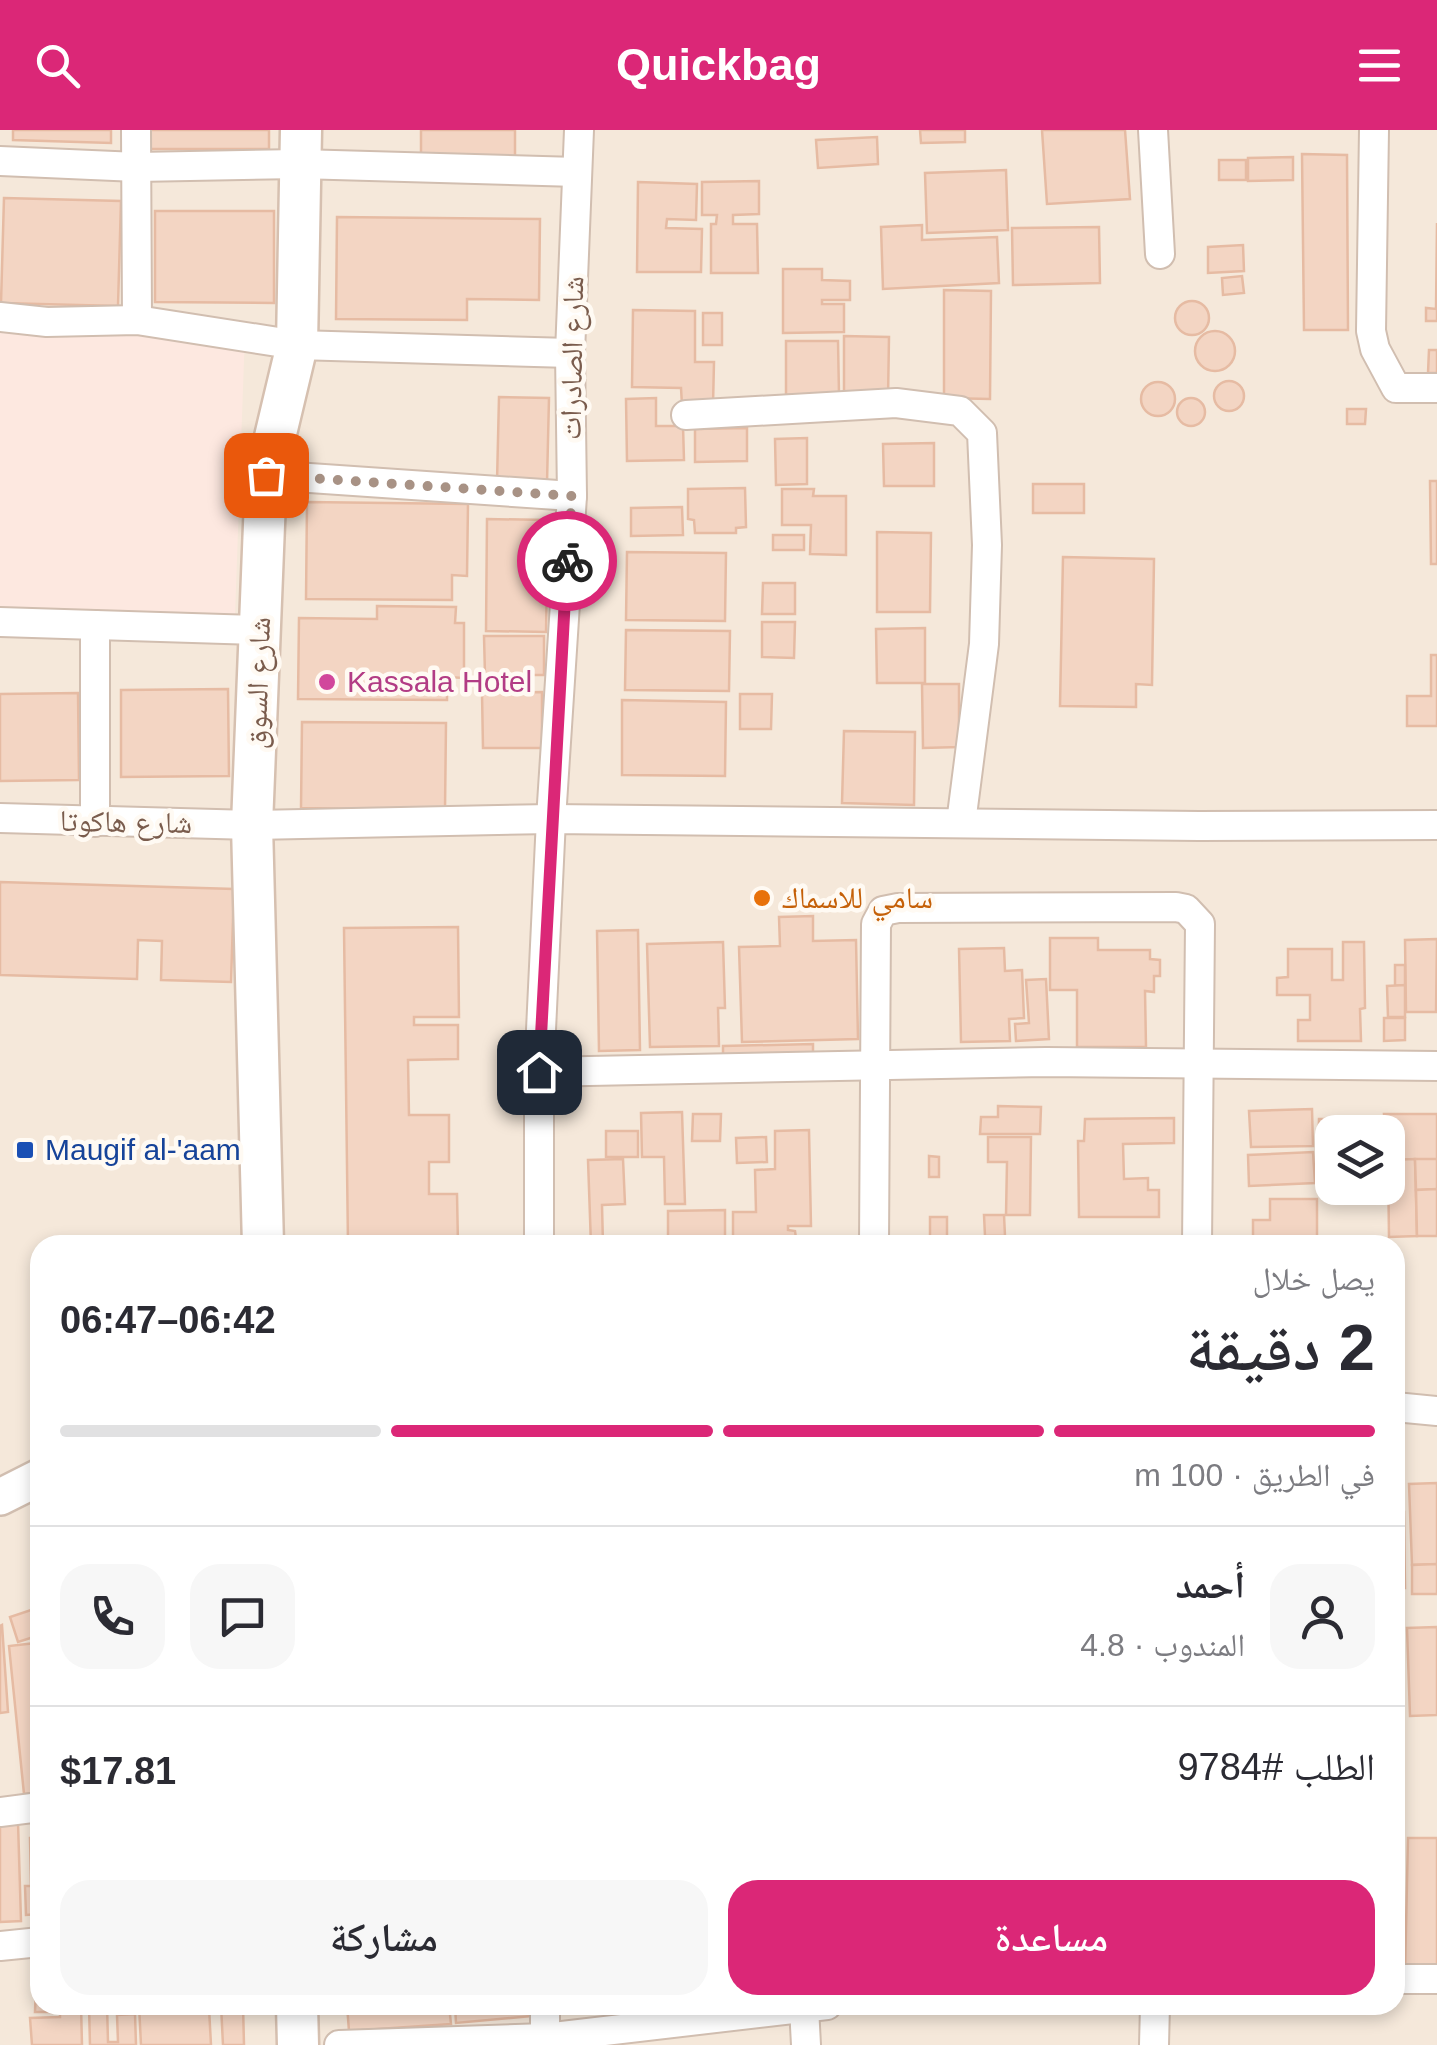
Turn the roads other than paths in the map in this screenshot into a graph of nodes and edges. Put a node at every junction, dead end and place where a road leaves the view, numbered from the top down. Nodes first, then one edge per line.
1 (136, 130) edge
2 (578, 130) edge
3 (1153, 130) edge
4 (1374, 130) edge
5 (300, 147) edge
6 (0, 161) edge
7 (137, 167) junction
8 (577, 172) junction
9 (1160, 254) dead end
10 (0, 318) edge
11 (136, 320) junction
12 (297, 344) junction
13 (570, 353) junction
14 (1437, 388) edge
15 (686, 415) dead end
16 (266, 475) junction
17 (572, 496) junction
18 (0, 622) edge
19 (95, 625) junction
20 (260, 630) junction
21 (0, 818) edge
22 (551, 820) junction
23 (95, 822) junction
24 (961, 823) junction
25 (252, 825) junction
26 (1437, 825) edge
27 (1197, 1062) junction
28 (873, 1066) junction
29 (1437, 1066) edge
30 (539, 1072) junction
31 (263, 1235) edge
32 (539, 1235) edge
33 (874, 1235) edge
34 (1197, 1235) edge
35 (1405, 1408) edge
36 (1437, 1411) edge
37 (30, 1481) edge
38 (0, 1497) edge
39 (30, 1808) edge
40 (0, 1812) edge
41 (30, 1943) edge
42 (0, 1946) edge
43 (1437, 1979) edge
44 (1405, 1980) edge
45 (297, 2015) edge
46 (545, 2015) edge
47 (746, 2015) edge
48 (813, 2015) edge
49 (1155, 2015) edge
50 (546, 2041) edge
51 (298, 2045) edge
52 (339, 2045) edge
53 (806, 2045) edge
54 (1154, 2045) edge

1 - 7 street
2 - 8 street, شارع الصادرات
3 - 9 street
4 - 14 street
5 - 7 street
5 - 8 street
5 - 12 main road, شارع السوق
6 - 7 street
7 - 11 street
8 - 13 street, شارع الصادرات
10 - 11 street
11 - 12 street
12 - 13 street
12 - 16 main road, شارع السوق
13 - 17 street, شارع الصادرات
15 - 24 street
16 - 17 street
16 - 20 main road, شارع السوق
17 - 22 street, شارع الصادرات
18 - 19 street
19 - 20 street
19 - 23 street
20 - 25 main road, شارع السوق
21 - 23 street, شارع هاكوتا
22 - 24 street, شارع هاكوتا
22 - 25 street, شارع هاكوتا
22 - 30 street, شارع الصادرات
23 - 25 street, شارع هاكوتا
24 - 26 street, شارع هاكوتا
25 - 31 main road, شارع السوق
27 - 28 street
27 - 28 street
27 - 29 street
27 - 34 street
28 - 30 street
28 - 33 street
30 - 32 street, شارع الصادرات
35 - 36 street
37 - 38 street
39 - 40 street
41 - 42 street
43 - 44 street
45 - 51 main road
46 - 50 street
47 - 50 street
48 - 53 street
49 - 54 street
50 - 52 street

